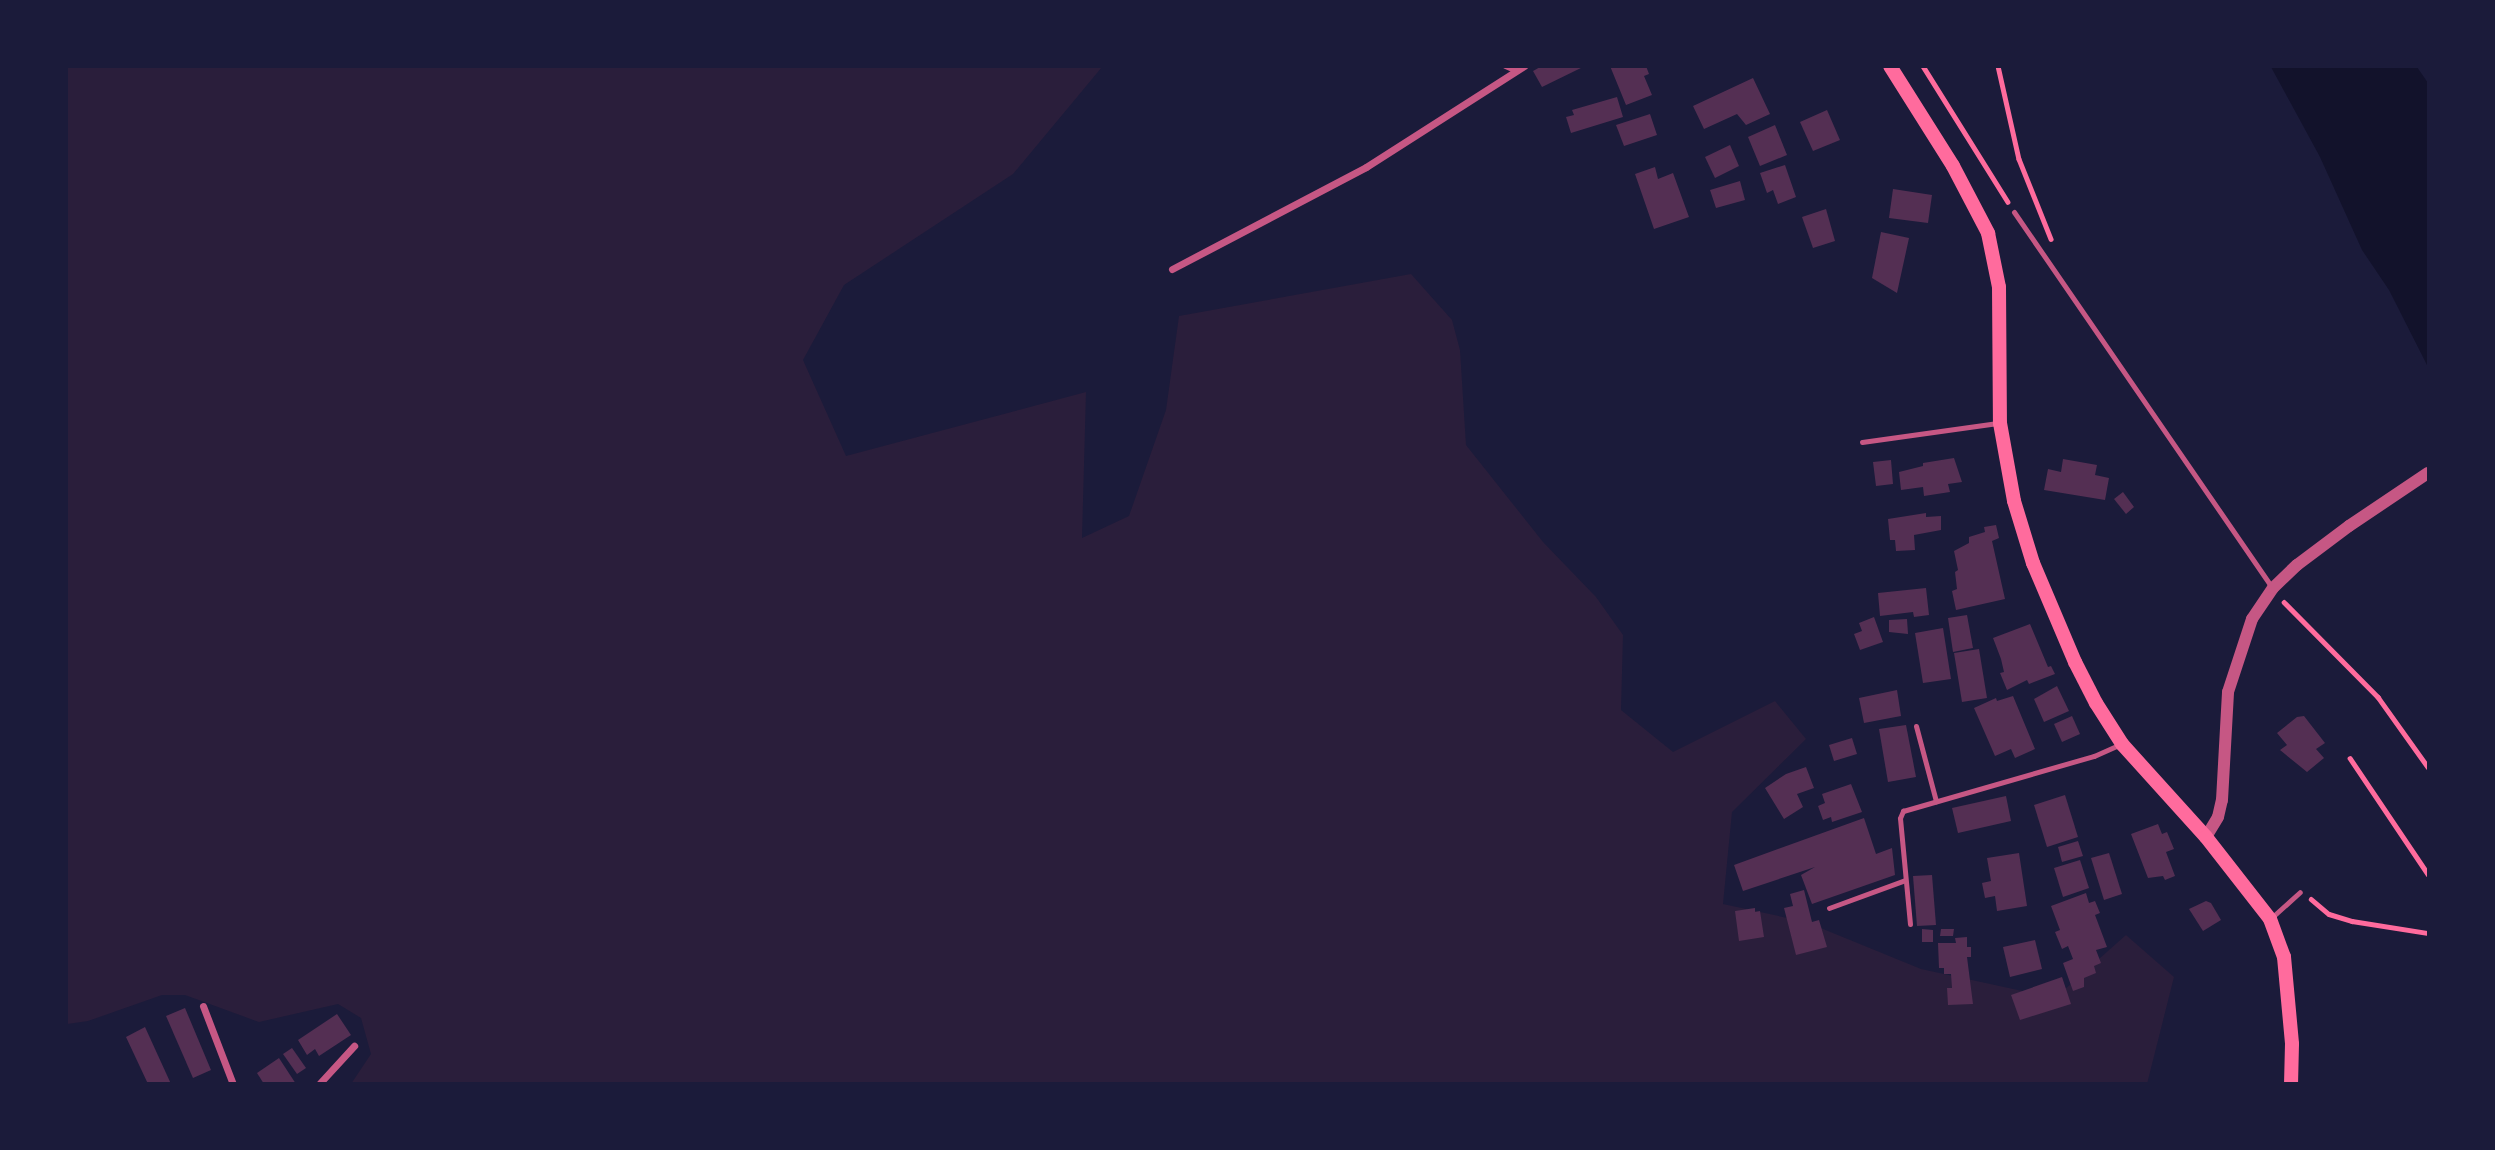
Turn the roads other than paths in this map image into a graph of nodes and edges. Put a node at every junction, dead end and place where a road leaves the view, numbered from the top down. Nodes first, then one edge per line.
1 (1505, 66) edge
2 (1890, 66) edge
3 (1521, 69) edge
4 (2014, 212) road end
5 (1172, 269) dead end
6 (2000, 423) junction
7 (1862, 442) dead end
8 (2428, 473) edge
9 (2277, 584) junction
10 (1916, 726) dead end
11 (2122, 744) junction
12 (1936, 801) junction
13 (2206, 837) junction
14 (1905, 880) junction
15 (2300, 891) road end
16 (1829, 908) dead end
17 (2270, 919) junction
18 (1910, 924) dead end
19 (204, 1006) dead end
20 (354, 1046) dead end
21 (233, 1083) edge
22 (320, 1083) edge
23 (2291, 1083) edge

1 - 3 lane
2 - 6 main road
3 - 5 street
4 - 9 lane
6 - 7 lane
6 - 11 main road
8 - 9 street
9 - 13 street
10 - 12 lane
11 - 12 lane
11 - 13 main road
12 - 14 lane
13 - 17 main road
14 - 16 lane
14 - 18 lane
15 - 17 lane
17 - 23 main road
19 - 21 street
20 - 22 street

